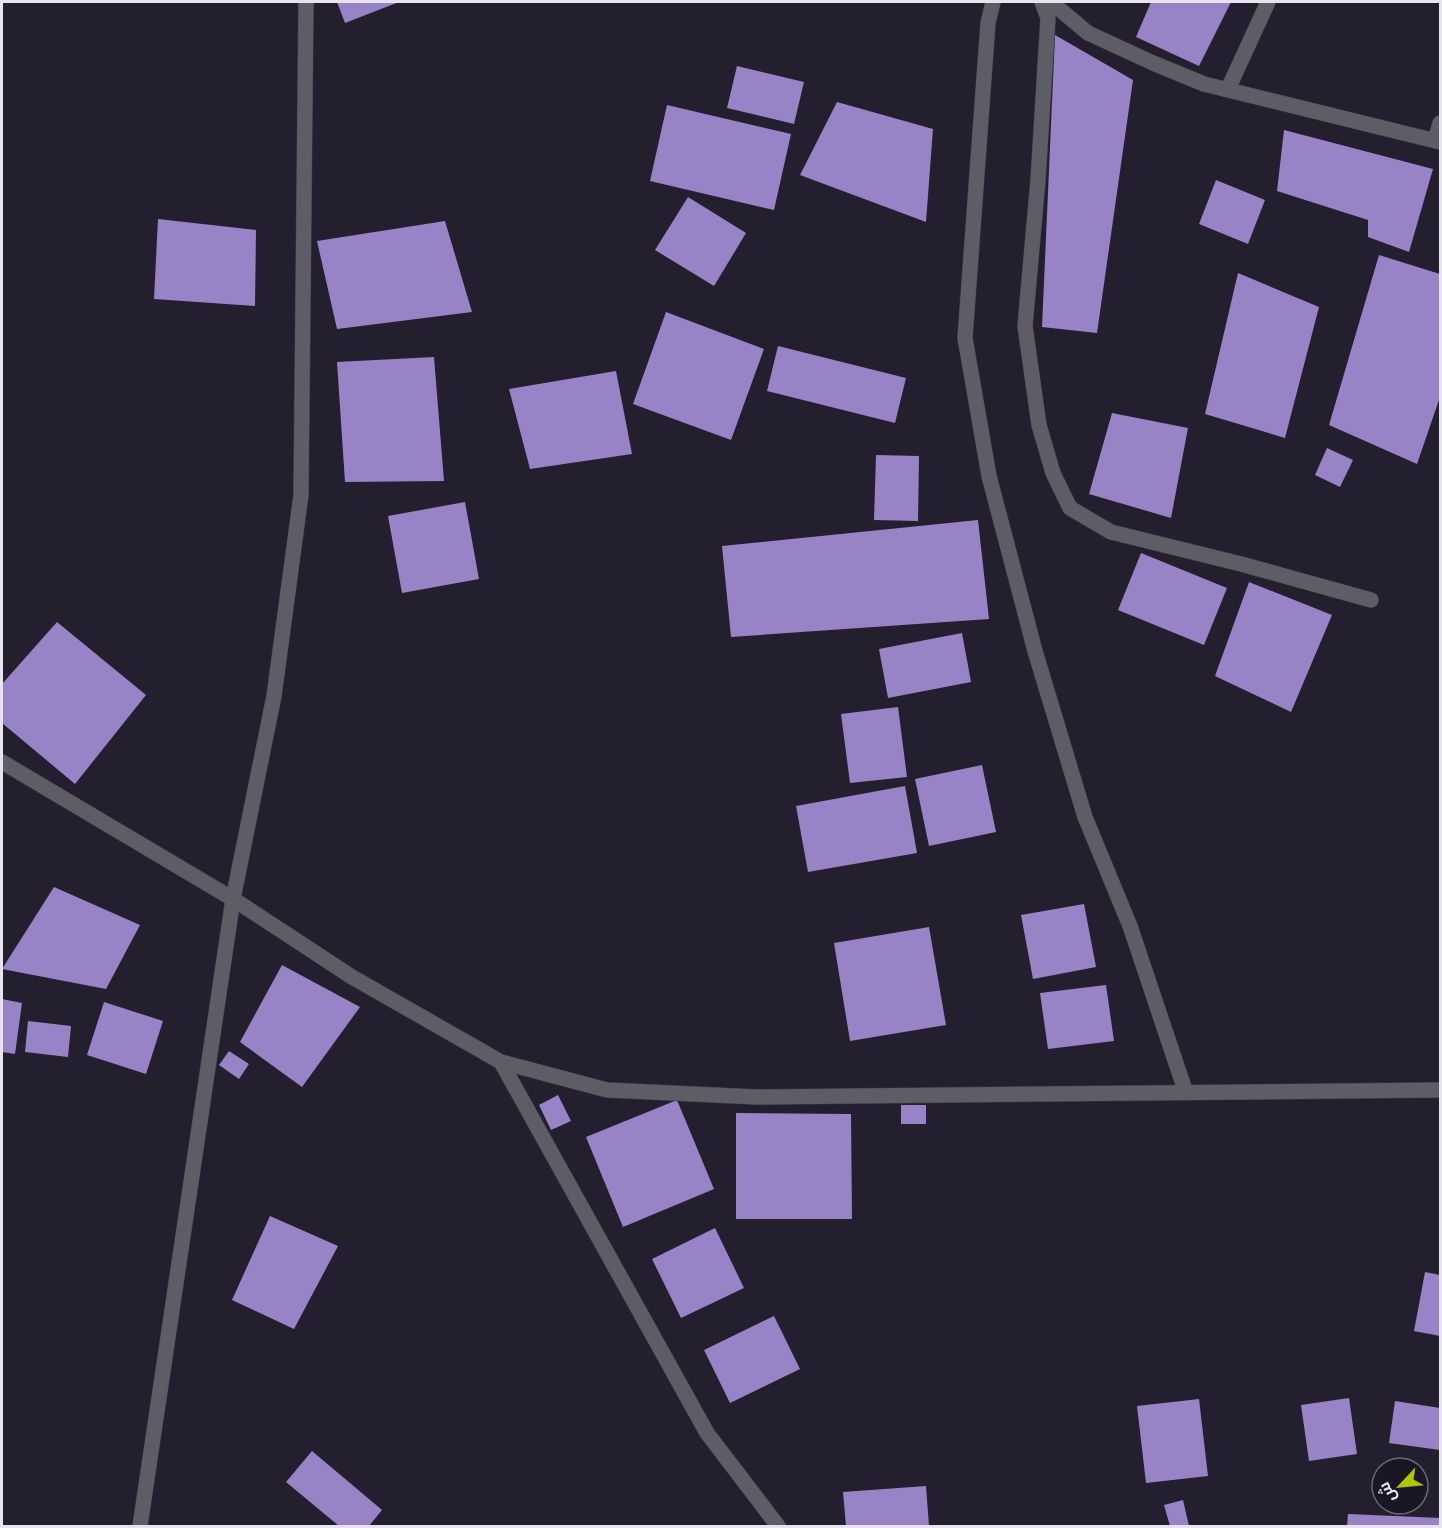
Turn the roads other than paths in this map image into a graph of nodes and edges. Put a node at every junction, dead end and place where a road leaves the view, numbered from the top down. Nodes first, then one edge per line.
1 (306, 2) edge
2 (993, 2) edge
3 (1042, 2) edge
4 (1051, 2) edge
5 (1268, 2) edge
6 (1228, 89) junction
7 (1440, 123) edge
8 (1438, 141) edge
9 (1371, 600) dead end
10 (2, 762) edge
11 (233, 899) junction
12 (501, 1062) junction
13 (1440, 1090) edge
14 (1186, 1093) junction
15 (140, 1527) edge
16 (778, 1527) edge

1 - 11 street
2 - 14 street
3 - 9 street
4 - 6 street
5 - 6 street
6 - 8 street
7 - 8 street
10 - 11 street
11 - 12 street
11 - 15 street
12 - 14 street
12 - 16 street
13 - 14 street

